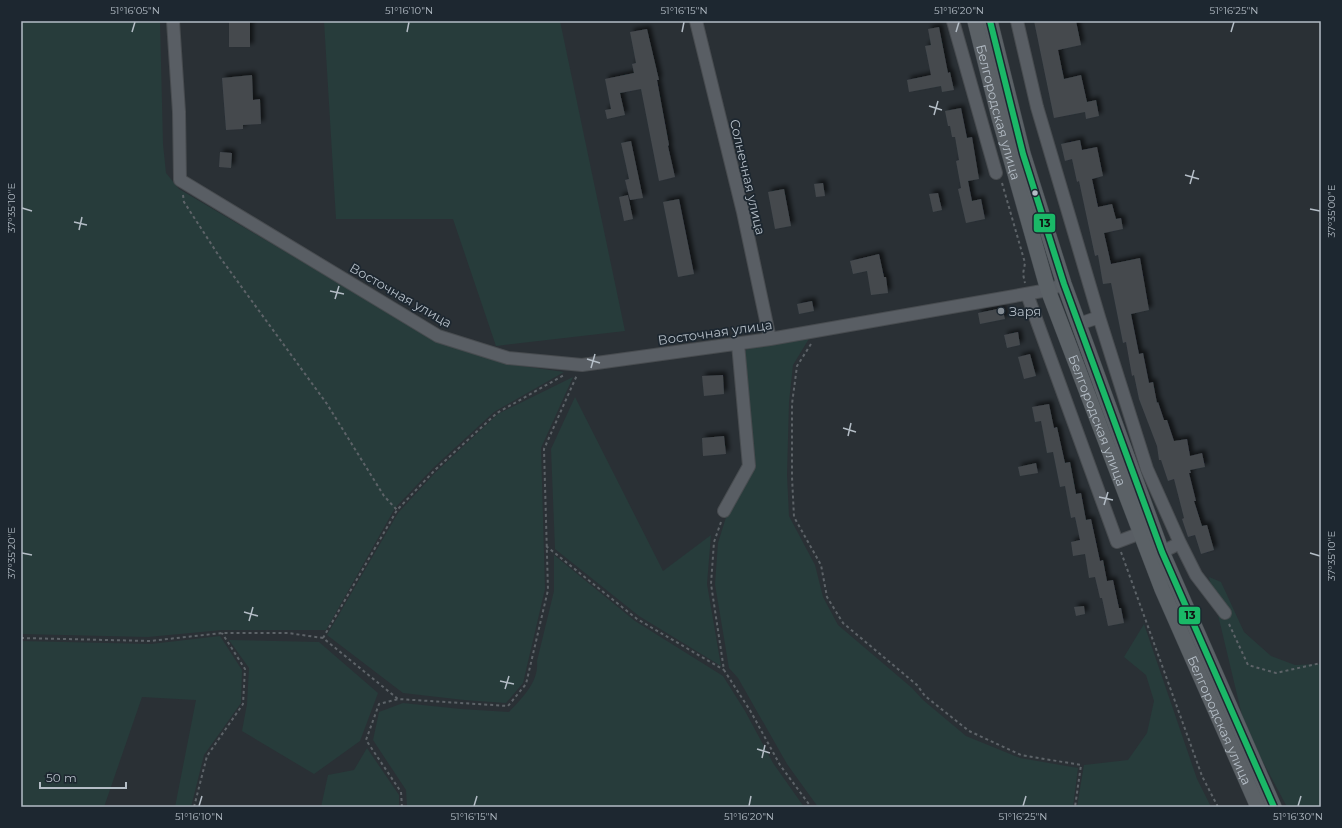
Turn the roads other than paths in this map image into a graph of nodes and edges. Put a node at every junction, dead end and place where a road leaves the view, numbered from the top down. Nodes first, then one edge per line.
1 (173, 21) edge
2 (696, 21) edge
3 (954, 21) edge
4 (975, 21) edge
5 (990, 21) edge
6 (1016, 21) edge
7 (996, 173) road end
8 (1064, 284) junction
9 (1048, 290) junction
10 (1027, 294) junction
11 (1099, 317) junction
12 (1079, 324) junction
13 (770, 339) junction
14 (738, 344) junction
15 (724, 511) road end
16 (1140, 533) junction
17 (1180, 543) junction
18 (1162, 552) junction
19 (1224, 613) road end
20 (1258, 807) edge
21 (1274, 807) edge

1 - 14 street, Восточная улица
2 - 13 street, Солнечная улица
3 - 7 street
4 - 9 main road, Белгородская улица
5 - 8 main road, Белгородская улица
6 - 11 street
8 - 9 street, Восточная улица
8 - 12 main road, Белгородская улица
9 - 10 street, Восточная улица
9 - 16 main road, Белгородская улица
10 - 13 street, Восточная улица
10 - 16 street
11 - 12 street
11 - 17 street
12 - 18 main road, Белгородская улица
13 - 14 street, Восточная улица
14 - 15 street
16 - 20 main road, Белгородская улица
17 - 18 street
17 - 19 street
18 - 21 main road, Белгородская улица

